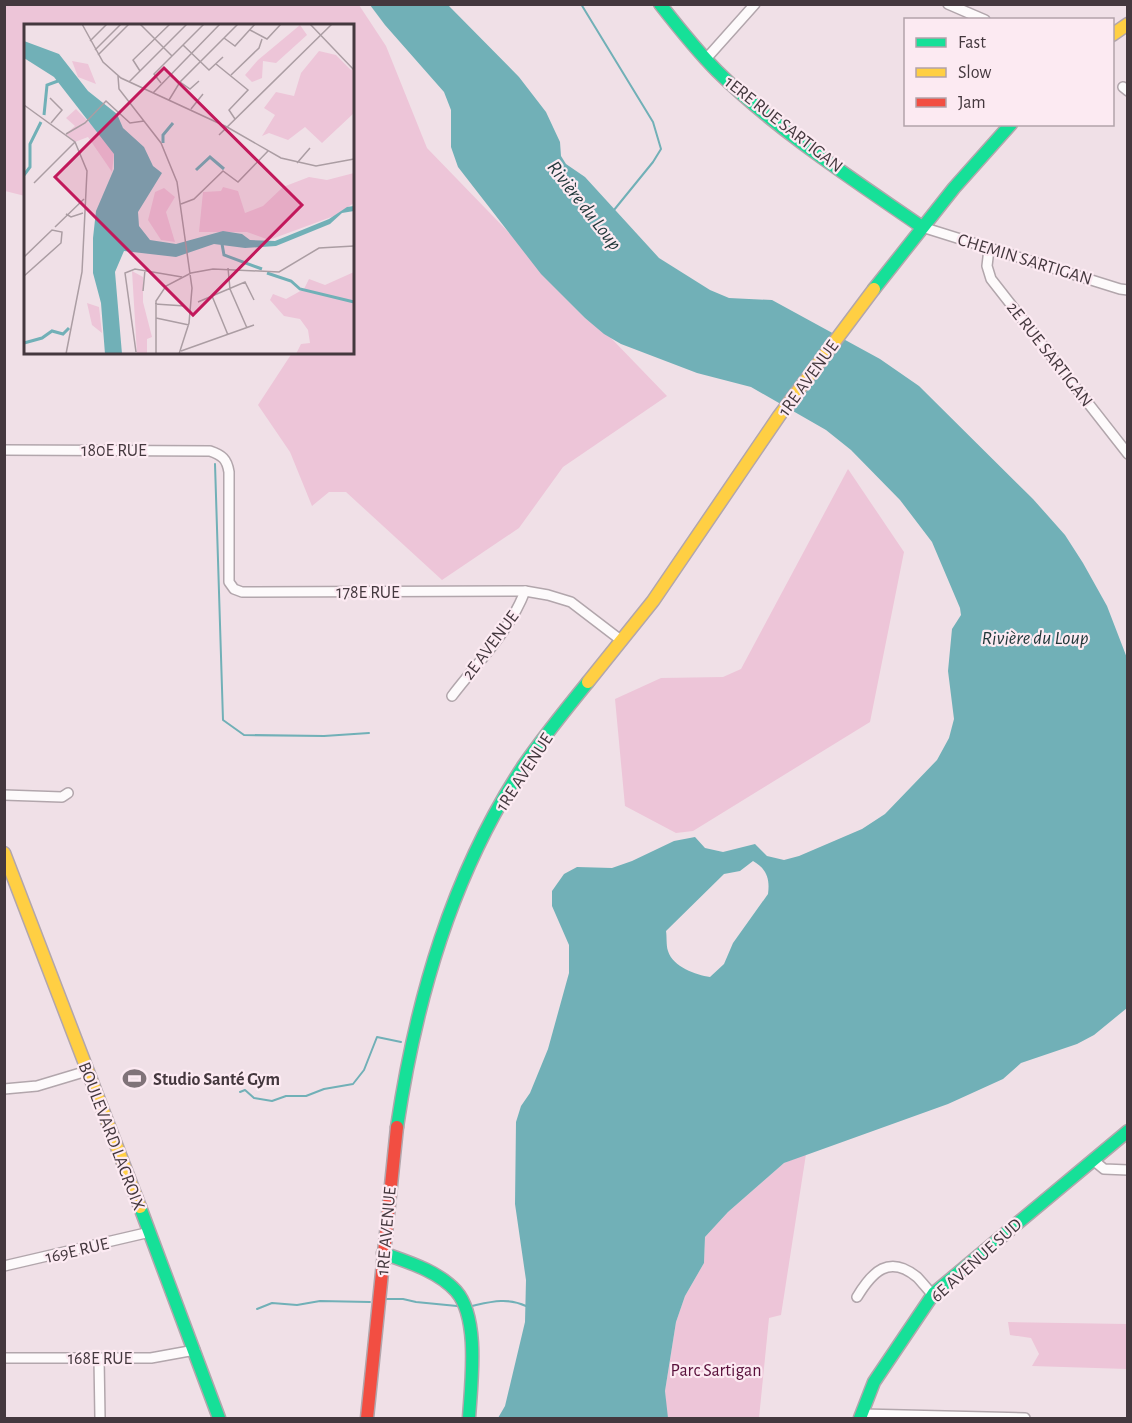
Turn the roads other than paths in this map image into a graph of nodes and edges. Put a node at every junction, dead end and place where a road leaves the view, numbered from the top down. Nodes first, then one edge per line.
1 (660, 4) edge
2 (755, 4) edge
3 (948, 4) edge
4 (980, 18) edge
5 (1128, 24) edge
6 (1114, 34) edge
7 (705, 60) junction
8 (1009, 126) edge
9 (922, 227) junction
10 (989, 249) junction
11 (1128, 290) edge
12 (4, 450) edge
13 (1128, 454) edge
14 (223, 457) joint
15 (525, 591) junction
16 (622, 641) junction
17 (452, 696) dead end
18 (68, 793) dead end
19 (4, 795) edge
20 (4, 853) edge
21 (87, 1071) junction
22 (4, 1089) edge
23 (1128, 1131) edge
24 (1093, 1160) junction
25 (1128, 1170) edge
26 (150, 1232) junction
27 (383, 1253) junction
28 (4, 1266) edge
29 (933, 1295) junction
30 (856, 1297) dead end
31 (195, 1350) junction
32 (99, 1358) junction
33 (4, 1359) edge
34 (861, 1416) edge
35 (1025, 1418) edge
36 (100, 1419) edge
37 (219, 1419) edge
38 (367, 1419) edge
39 (470, 1419) edge

1 - 7 main road, 1ERE RUE SARTIGAN
2 - 7 street
3 - 4 street
5 - 6 main road
7 - 9 main road, 1ERE RUE SARTIGAN
8 - 9 main road, 1RE AVENUE
9 - 10 street, CHEMIN SARTIGAN
9 - 16 main road, 1RE AVENUE
10 - 11 street, CHEMIN SARTIGAN
10 - 13 street, 2E RUE SARTIGAN
12 - 14 street, 180E RUE
14 - 15 street, 178E RUE
15 - 16 street, 178E RUE
15 - 17 street, 2E AVENUE
16 - 27 main road, 1RE AVENUE
18 - 19 street
20 - 21 main road, BOULEVARD LACROIX
21 - 22 street
21 - 26 main road, BOULEVARD LACROIX
23 - 24 main road, 6E AVENUE SUD
24 - 25 street
24 - 29 main road, 6E AVENUE SUD
26 - 28 street, 169E RUE
26 - 31 main road, BOULEVARD LACROIX
27 - 38 main road, 1RE AVENUE
27 - 39 main road
29 - 30 street
29 - 34 main road, 6E AVENUE SUD
31 - 32 street, 168E RUE
31 - 37 main road, BOULEVARD LACROIX
32 - 33 street, 168E RUE
32 - 36 street
34 - 35 street

